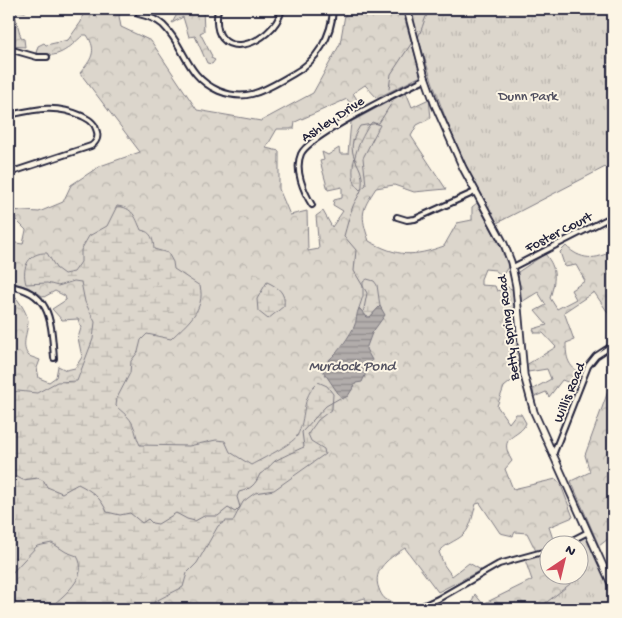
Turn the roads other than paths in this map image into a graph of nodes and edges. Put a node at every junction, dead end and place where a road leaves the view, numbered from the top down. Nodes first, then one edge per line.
1 (218, 9) edge
2 (282, 9) edge
3 (333, 9) edge
4 (407, 9) edge
5 (139, 14) dead end
6 (9, 49) edge
7 (47, 57) dead end
8 (425, 79) junction
9 (9, 115) edge
10 (9, 173) edge
11 (475, 192) junction
12 (312, 205) dead end
13 (613, 216) edge
14 (397, 217) dead end
15 (512, 267) junction
16 (9, 286) edge
17 (613, 345) edge
18 (54, 358) dead end
19 (553, 455) junction
20 (588, 532) junction
21 (580, 536) edge
22 (540, 553) edge
23 (613, 588) edge
24 (416, 609) edge

1 - 2 street
3 - 5 street
4 - 8 street, Betty Spring Road
6 - 7 street
8 - 11 street, Betty Spring Road
8 - 12 street, Ashley Drive
9 - 10 street
11 - 14 street
11 - 15 street, Betty Spring Road
13 - 15 street, Foster Court
15 - 19 street, Betty Spring Road
16 - 18 street
17 - 19 street, Willis Road
19 - 20 street, Betty Spring Road
20 - 21 street
20 - 23 street, Betty Spring Road
22 - 24 street

